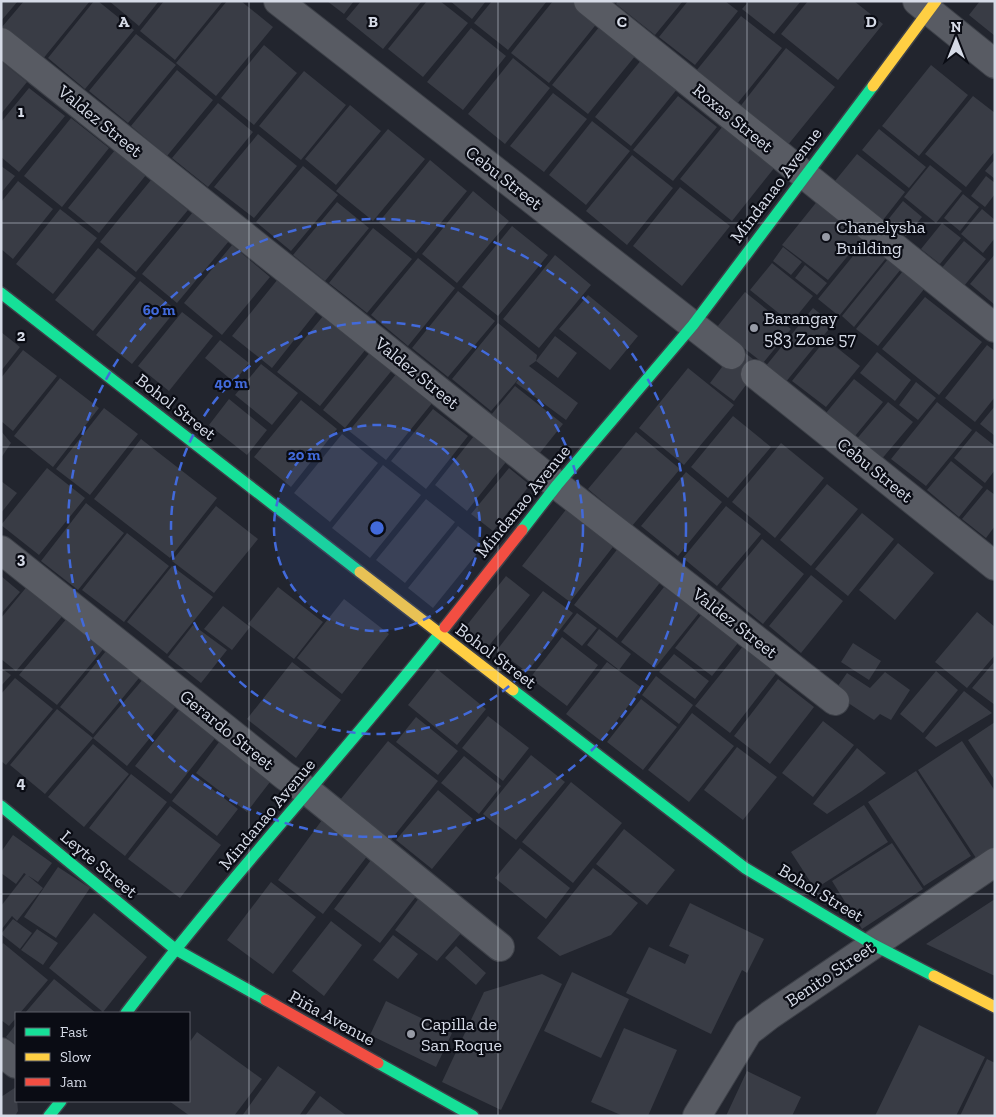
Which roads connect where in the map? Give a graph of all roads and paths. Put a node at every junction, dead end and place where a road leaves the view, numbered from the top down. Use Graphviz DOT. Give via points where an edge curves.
graph roads {
  1 [pos="278,1"];
  2 [pos="588,1"];
  3 [pos="927,4"];
  4 [pos="1,42"];
  5 [pos="995,64"];
  6 [pos="804,176"];
  7 [pos="1,293"];
  8 [pos="693,325"];
  9 [pos="995,328"];
  10 [pos="731,355"];
  11 [pos="755,374"];
  12 [pos="557,485"];
  13 [pos="1,550"];
  14 [pos="995,566"];
  15 [pos="439,634"];
  16 [pos="835,702"];
  17 [pos="309,792"];
  18 [pos="1,806"];
  19 [pos="995,862"];
  20 [pos="874,945"];
  21 [pos="500,947"];
  22 [pos="174,949"];
  23 [pos="995,1007"];
  24 [pos="127,1012"];
  25 [pos="1,1052"];
  26 [pos="15,1063"];
  27 [pos="60,1102"];
  28 [pos="438,1108"];
  29 [pos="49,1116"];
  30 [pos="473,1116"];
  31 [pos="697,1116"];
  1 -- 8 [label="street, Cebu Street"];
  2 -- 6 [label="street, Roxas Street"];
  3 -- 5 [label="street"];
  3 -- 6 [label="street, Mindanao Avenue"];
  4 -- 12 [label="street, Valdez Street"];
  6 -- 8 [label="street, Mindanao Avenue"];
  6 -- 9 [label="street, Roxas Street"];
  7 -- 15 [label="street, Bohol Street"];
  8 -- 10 [label="street, Cebu Street"];
  8 -- 12 [label="street, Mindanao Avenue"];
  11 -- 14 [label="street, Cebu Street"];
  12 -- 15 [label="street, Mindanao Avenue"];
  12 -- 16 [label="street, Valdez Street"];
  13 -- 17 [label="street, Gerardo Street"];
  15 -- 17 [label="street, Mindanao Avenue"];
  15 -- 20 [label="street, Bohol Street" via="745,868"];
  17 -- 21 [label="street, Gerardo Street"];
  17 -- 22 [label="street, Mindanao Avenue"];
  18 -- 22 [label="street, Leyte Street"];
  19 -- 20 [label="street, Benito Street"];
  20 -- 23 [label="street, Bohol Street"];
  20 -- 31 [label="street, Benito Street" via="748,1032"];
  22 -- 24 [label="street, Mindanao Avenue"];
  22 -- 28 [label="street, Piña Avenue"];
  25 -- 26 [label="street"];
  27 -- 29 [label="street"];
  28 -- 30 [label="street, Piña Avenue"];
}
